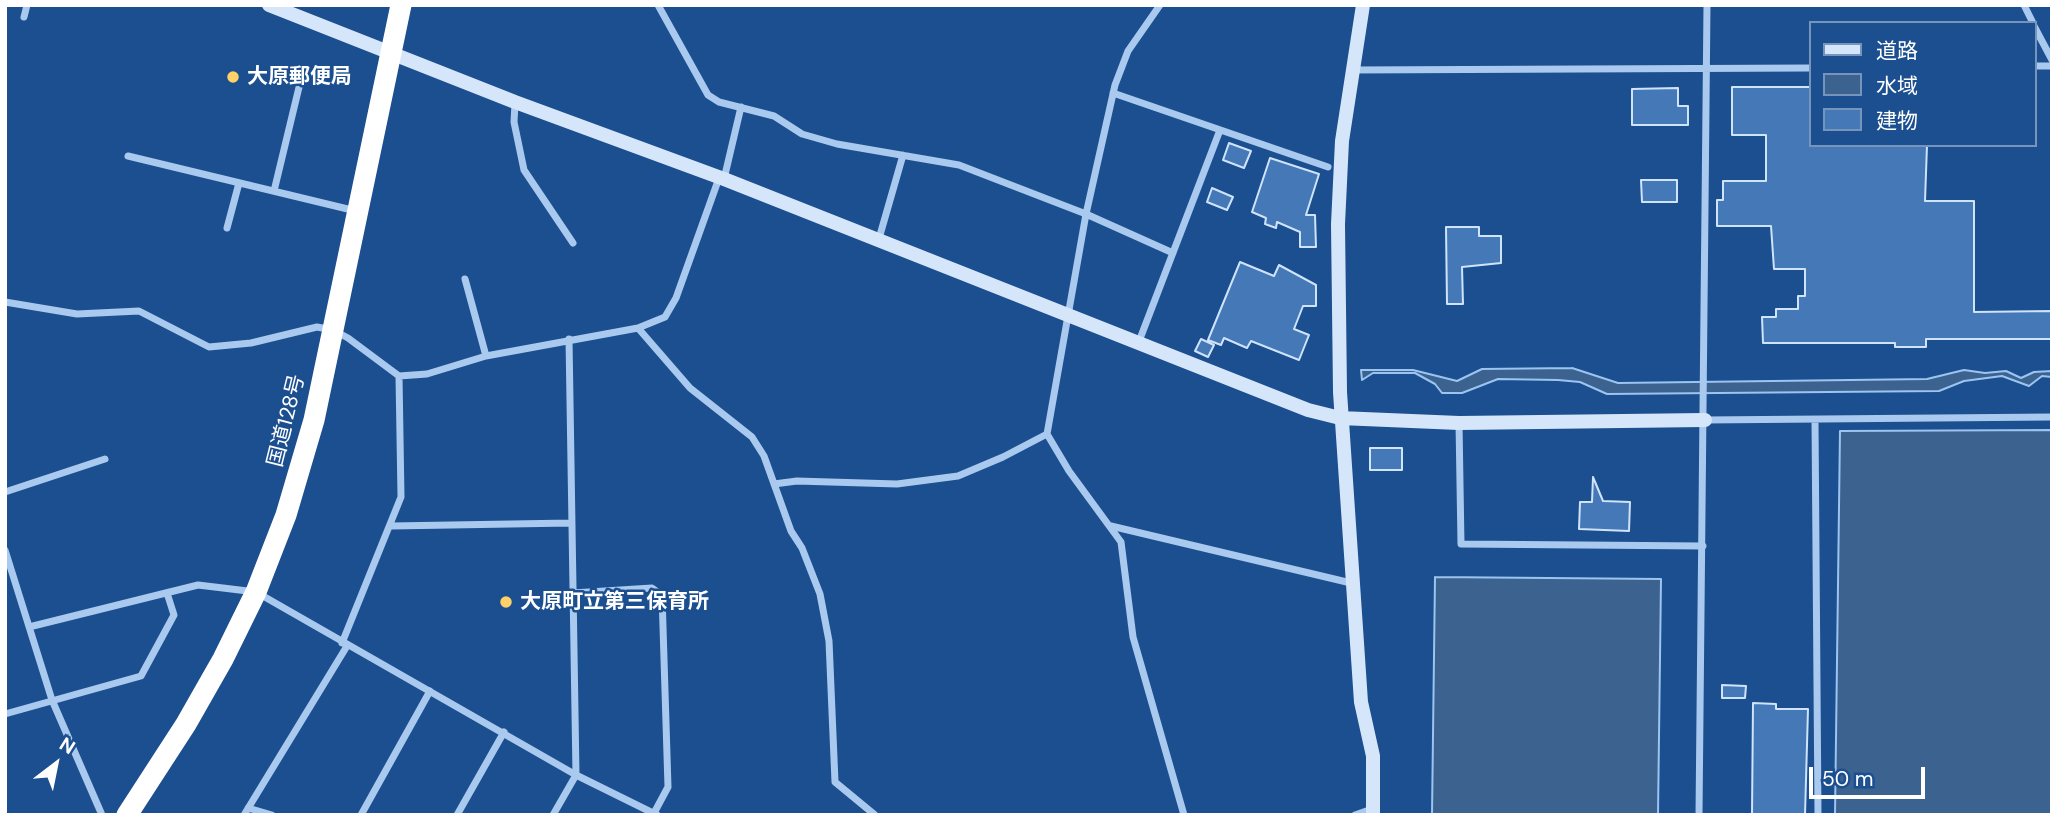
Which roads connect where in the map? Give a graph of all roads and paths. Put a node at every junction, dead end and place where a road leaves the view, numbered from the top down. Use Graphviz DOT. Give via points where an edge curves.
graph roads {
  1 [pos="27,5"];
  2 [pos="269,5"];
  3 [pos="401,5"];
  4 [pos="658,5"];
  5 [pos="1160,5"];
  6 [pos="1363,5"];
  7 [pos="1707,5"];
  8 [pos="2024,5"];
  9 [pos="24,17"];
  10 [pos="2032,21"];
  11 [pos="2036,30"];
  12 [pos="392,51"];
  13 [pos="2052,60"];
  14 [pos="1708,68"];
  15 [pos="1808,68"];
  16 [pos="1351,71"];
  17 [pos="301,79"];
  18 [pos="1113,93"];
  19 [pos="515,102"];
  20 [pos="741,107"];
  21 [pos="1220,130"];
  22 [pos="902,155"];
  23 [pos="128,156"];
  24 [pos="1328,167"];
  25 [pos="721,178"];
  26 [pos="239,183"];
  27 [pos="274,191"];
  28 [pos="360,212"];
  29 [pos="1086,214"];
  30 [pos="227,228"];
  31 [pos="878,242"];
  32 [pos="573,243"];
  33 [pos="1173,253"];
  34 [pos="465,279"];
  35 [pos="5,302"];
  36 [pos="1068,318"];
  37 [pos="638,328"];
  38 [pos="334,330"];
  39 [pos="569,339"];
  40 [pos="1138,345"];
  41 [pos="486,356"];
  42 [pos="399,376"];
  43 [pos="2052,417"];
  44 [pos="1340,418"];
  45 [pos="1705,420"];
  46 [pos="1815,420"];
  47 [pos="1459,423"];
  48 [pos="1047,433"];
  49 [pos="105,460"];
  50 [pos="774,484"];
  51 [pos="5,492"];
  52 [pos="571,523"];
  53 [pos="1111,525"];
  54 [pos="391,526"];
  55 [pos="1703,546"];
  56 [pos="5,550"];
  57 [pos="1351,583"];
  58 [pos="256,592"];
  59 [pos="167,593"];
  60 [pos="573,593"];
  61 [pos="29,627"];
  62 [pos="345,645"];
  63 [pos="430,691"];
  64 [pos="52,700"];
  65 [pos="5,714"];
  66 [pos="504,732"];
  67 [pos="576,775"];
  68 [pos="246,811"];
  69 [pos="1373,812"];
  70 [pos="655,814"];
  71 [pos="102,815"];
  72 [pos="127,815"];
  73 [pos="272,815"];
  74 [pos="361,815"];
  75 [pos="457,815"];
  76 [pos="553,815"];
  77 [pos="876,815"];
  78 [pos="1184,815"];
  79 [pos="1355,815"];
  80 [pos="1699,815"];
  81 [pos="1818,815"];
  1 -- 9 [label="street"];
  2 -- 12 [label="street"];
  3 -- 12 [label="highway, 国道128号"];
  4 -- 20 [label="street" via="708,96"];
  5 -- 18 [label="street" via="1128,51"];
  6 -- 16 [label="street"];
  7 -- 14 [label="street"];
  8 -- 10 [label="street"];
  11 -- 13 [label="street"];
  12 -- 19 [label="street"];
  12 -- 28 [label="highway, 国道128号"];
  14 -- 15 [label="street"];
  14 -- 16 [label="street"];
  14 -- 45 [label="street"];
  16 -- 44 [label="street" via="1338,224"];
  17 -- 27 [label="street"];
  18 -- 21 [label="street"];
  18 -- 29 [label="street"];
  19 -- 25 [label="street"];
  19 -- 32 [label="street" via="514,122 524,170"];
  20 -- 22 [label="street" via="774,116 802,134 825,141"];
  20 -- 25 [label="street"];
  21 -- 24 [label="street"];
  21 -- 33 [label="street"];
  22 -- 29 [label="street" via="959,165"];
  22 -- 31 [label="street"];
  23 -- 26 [label="street"];
  25 -- 31 [label="street"];
  25 -- 37 [label="street" via="676,298 665,317"];
  26 -- 27 [label="street"];
  26 -- 30 [label="street"];
  27 -- 28 [label="street"];
  28 -- 38 [label="highway, 国道128号"];
  29 -- 33 [label="street"];
  29 -- 36 [label="street"];
  31 -- 36 [label="street"];
  33 -- 40 [label="street"];
  34 -- 41 [label="street"];
  35 -- 38 [label="street" via="77,314 139,311 209,348 317,327"];
  36 -- 40 [label="street"];
  36 -- 48 [label="street"];
  37 -- 39 [label="street"];
  37 -- 50 [label="street" via="691,388 752,437"];
  38 -- 42 [label="street"];
  38 -- 58 [label="highway, 国道128号" via="301,468"];
  39 -- 41 [label="street"];
  39 -- 52 [label="street"];
  40 -- 44 [label="street"];
  41 -- 42 [label="street" via="427,374"];
  42 -- 54 [label="street" via="401,497"];
  43 -- 46 [label="street"];
  44 -- 47 [label="street"];
  44 -- 57 [label="street"];
  45 -- 46 [label="street"];
  45 -- 47 [label="street"];
  45 -- 55 [label="street"];
  46 -- 81 [label="street"];
  47 -- 55 [label="street" via="1461,544"];
  48 -- 50 [label="street" via="958,476 897,484"];
  48 -- 53 [label="street" via="1069,471"];
  49 -- 51 [label="street"];
  50 -- 77 [label="street" via="820,594 829,641 835,782"];
  52 -- 54 [label="street"];
  52 -- 60 [label="street"];
  53 -- 57 [label="street"];
  53 -- 78 [label="street" via="1122,542 1133,637"];
  54 -- 62 [label="street"];
  55 -- 80 [label="street"];
  56 -- 61 [label="street"];
  57 -- 69 [label="street" via="1361,702 1373,756"];
  58 -- 59 [label="street" via="198,585"];
  58 -- 62 [label="street"];
  58 -- 72 [label="highway, 国道128号" via="186,724"];
  59 -- 61 [label="street"];
  59 -- 64 [label="street" via="174,615 141,676"];
  60 -- 67 [label="street"];
  60 -- 70 [label="street" via="652,588 662,594 668,787"];
  61 -- 64 [label="street"];
  62 -- 63 [label="street"];
  62 -- 68 [label="street"];
  63 -- 66 [label="street"];
  63 -- 74 [label="street"];
  64 -- 65 [label="street"];
  64 -- 71 [label="street"];
  66 -- 67 [label="street"];
  66 -- 75 [label="street"];
  67 -- 70 [label="street"];
  67 -- 76 [label="street"];
  68 -- 73 [label="street"];
  69 -- 79 [label="street"];
}
